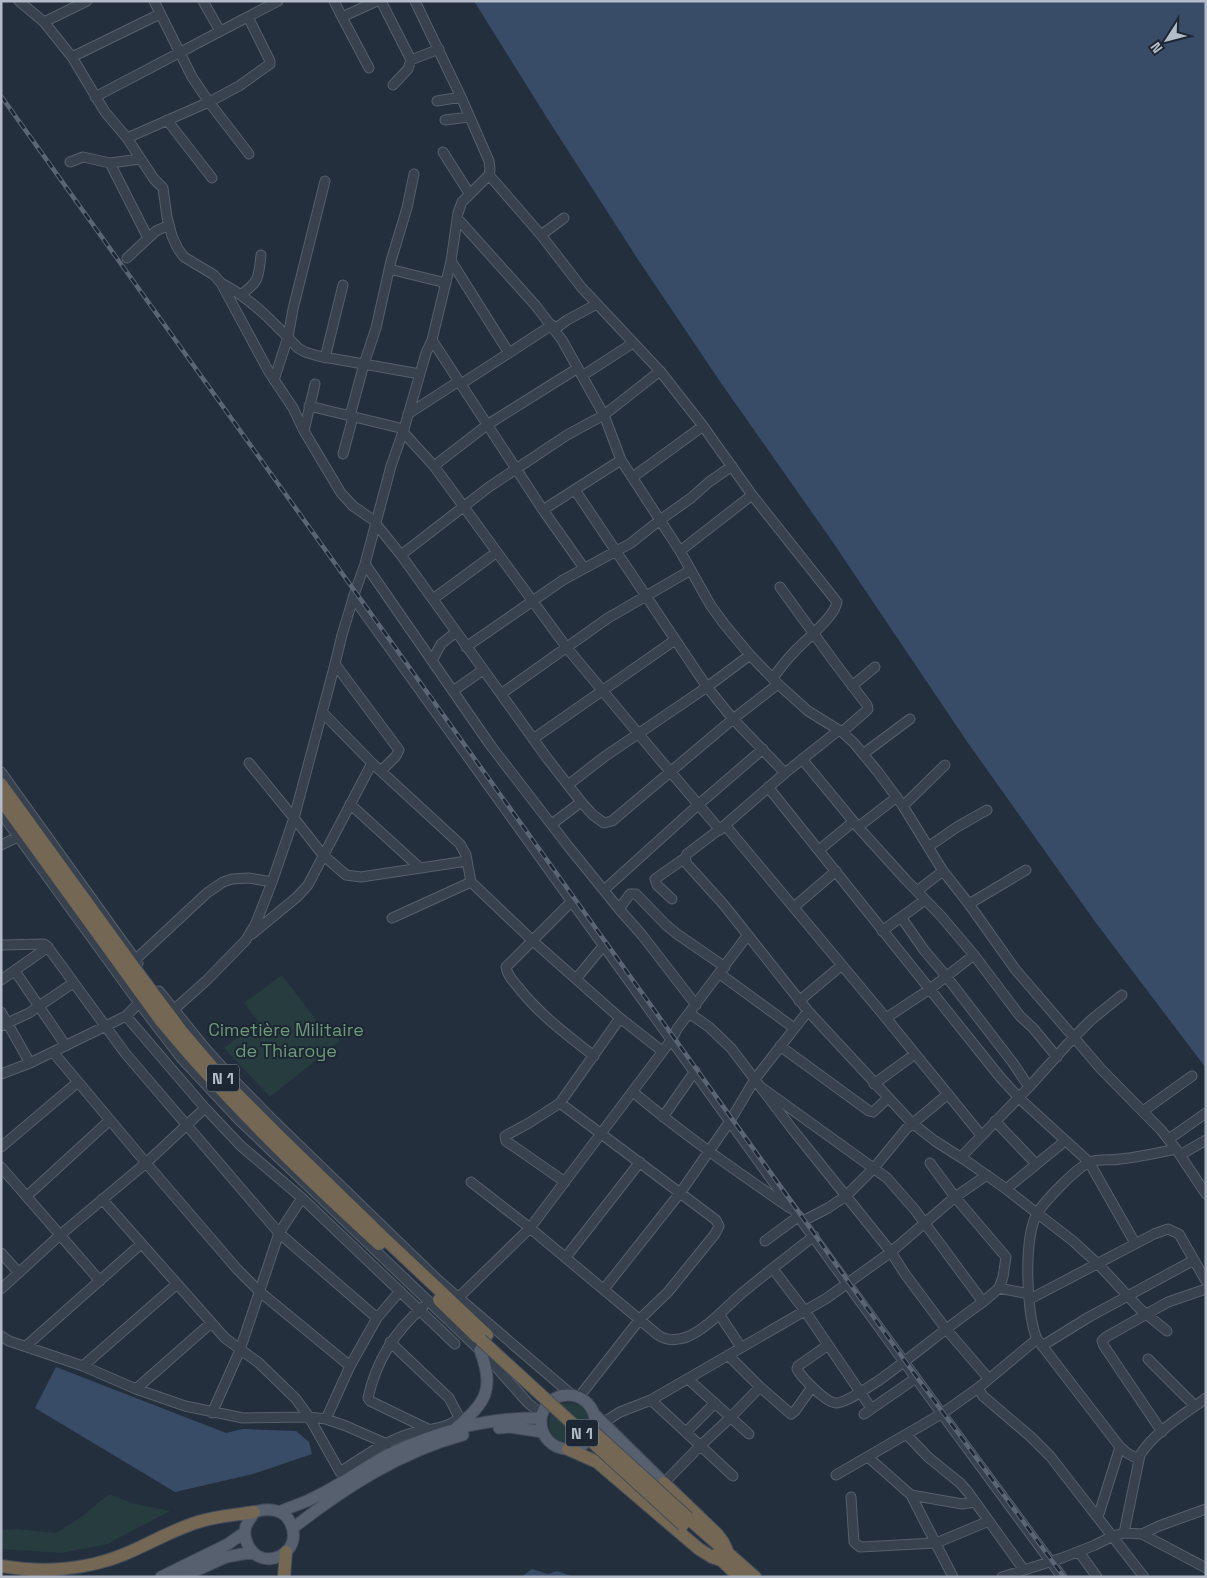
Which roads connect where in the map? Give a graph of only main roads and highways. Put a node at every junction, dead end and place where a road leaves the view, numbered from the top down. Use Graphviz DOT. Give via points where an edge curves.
graph roads {
  1 [pos="1,784"];
  2 [pos="1,800"];
  3 [pos="451,1306"];
  4 [pos="483,1342"];
  5 [pos="541,1416"];
  6 [pos="597,1419"];
  7 [pos="454,1429"];
  8 [pos="543,1432"];
  9 [pos="568,1449"];
  10 [pos="664,1483"];
  11 [pos="254,1512"];
  12 [pos="279,1512"];
  13 [pos="293,1528"];
  14 [pos="245,1532"];
  15 [pos="253,1552"];
  16 [pos="286,1552"];
  17 [pos="724,1557"];
  18 [pos="1,1566"];
  19 [pos="737,1576"];
  20 [pos="161,1577"];
  21 [pos="182,1577"];
  22 [pos="284,1577"];
  23 [pos="756,1577"];
  1 -- 3 [label="highway, N 1" via="206,1060"];
  2 -- 3 [label="highway, N 1" via="118,968 203,1070 353,1220"];
  3 -- 4 [label="highway, N 1"];
  4 -- 7 [label="main road" via="488,1376 483,1398 471,1415"];
  4 -- 17 [label="highway, N 1, bridge"];
  5 -- 6 [label="main road" via="545,1407 556,1397 564,1395 586,1401"];
  5 -- 7 [label="main road"];
  5 -- 8 [label="main road"];
  6 -- 9 [label="main road" via="589,1439"];
  6 -- 10 [label="main road"];
  7 -- 12 [label="main road" via="416,1442 343,1476 311,1499"];
  8 -- 9 [label="main road" via="550,1443"];
  8 -- 13 [label="main road" via="499,1428 452,1438 422,1449 363,1479"];
  9 -- 17 [label="highway" via="597,1462 699,1549 712,1557"];
  10 -- 17 [label="highway" via="717,1534 723,1542"];
  11 -- 12 [label="main road"];
  11 -- 14 [label="main road"];
  11 -- 18 [label="highway" via="199,1521 109,1560 40,1570"];
  12 -- 13 [label="main road" via="288,1518"];
  13 -- 16 [label="main road" via="294,1537"];
  14 -- 15 [label="main road" via="245,1539"];
  14 -- 20 [label="main road" via="228,1544"];
  15 -- 16 [label="main road" via="266,1558"];
  15 -- 21 [label="main road" via="226,1557"];
  16 -- 22 [label="highway"];
  17 -- 19 [label="highway, N 1"];
  17 -- 23 [label="highway, N 1"];
}
